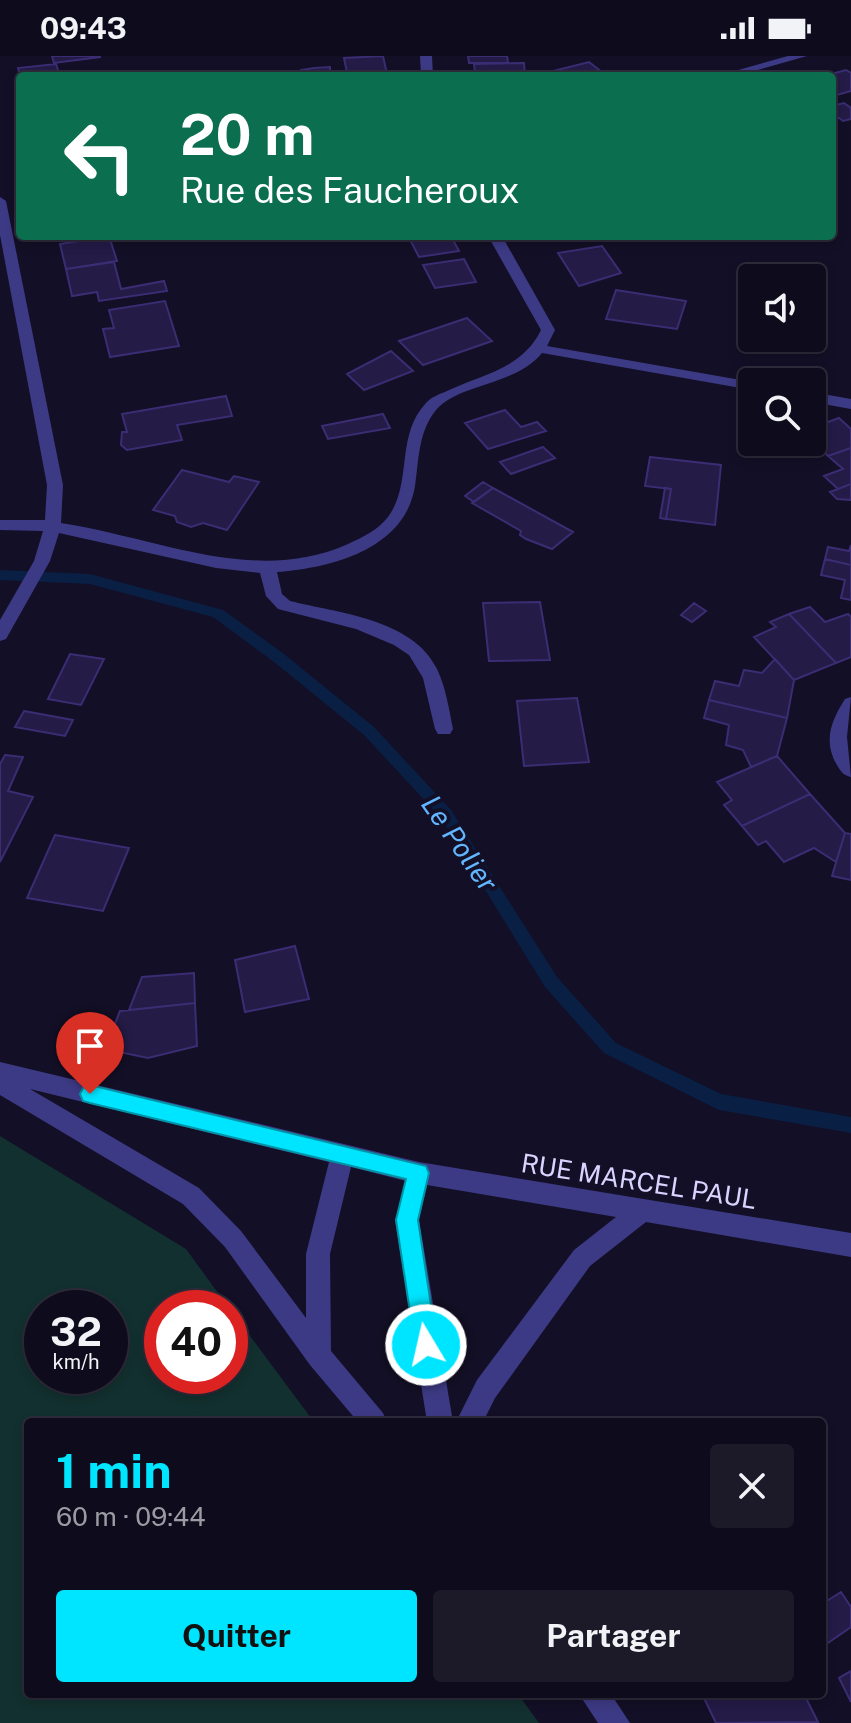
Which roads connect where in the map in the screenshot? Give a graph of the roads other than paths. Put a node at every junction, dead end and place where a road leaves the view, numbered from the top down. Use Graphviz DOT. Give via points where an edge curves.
graph roads {
  1 [pos="801,56"];
  2 [pos="739,72"];
  3 [pos="0,201"];
  4 [pos="497,240"];
  5 [pos="541,349"];
  6 [pos="738,384"];
  7 [pos="826,400"];
  8 [pos="851,404"];
  9 [pos="0,525"];
  10 [pos="53,525"];
  11 [pos="268,569"];
  12 [pos="0,635"];
  13 [pos="851,704"];
  14 [pos="444,729"];
  15 [pos="851,770"];
  16 [pos="0,1072"];
  17 [pos="0,1083"];
  18 [pos="342,1156"];
  19 [pos="419,1173"];
  20 [pos="643,1210"];
  21 [pos="851,1245"];
  22 [pos="319,1356"];
  23 [pos="371,1418"];
  24 [pos="439,1418"];
  25 [pos="471,1418"];
  26 [pos="596,1698"];
  27 [pos="616,1723"];
  1 -- 2 [label="street"];
  3 -- 10 [label="street" via="55,485"];
  4 -- 5 [label="street" via="548,330"];
  5 -- 6 [label="street"];
  5 -- 11 [label="street" via="522,367 433,404 415,430 407,501 375,539 329,559"];
  7 -- 8 [label="street"];
  9 -- 10 [label="street"];
  10 -- 11 [label="street" via="222,565"];
  10 -- 12 [label="street" via="42,561"];
  11 -- 14 [label="street" via="274,596 284,605 392,636 412,648 426,664"];
  13 -- 15 [label="street" via="839,721 837,740"];
  16 -- 18 [label="street, RUE MARCEL PAUL"];
  17 -- 22 [label="street" via="191,1196 233,1239"];
  18 -- 19 [label="street, RUE MARCEL PAUL"];
  18 -- 22 [label="street" via="318,1254"];
  19 -- 20 [label="street, RUE MARCEL PAUL"];
  19 -- 24 [label="street" via="407,1220"];
  20 -- 21 [label="street, RUE MARCEL PAUL"];
  20 -- 25 [label="street" via="582,1258 486,1389"];
  22 -- 23 [label="street"];
  26 -- 27 [label="street"];
}
